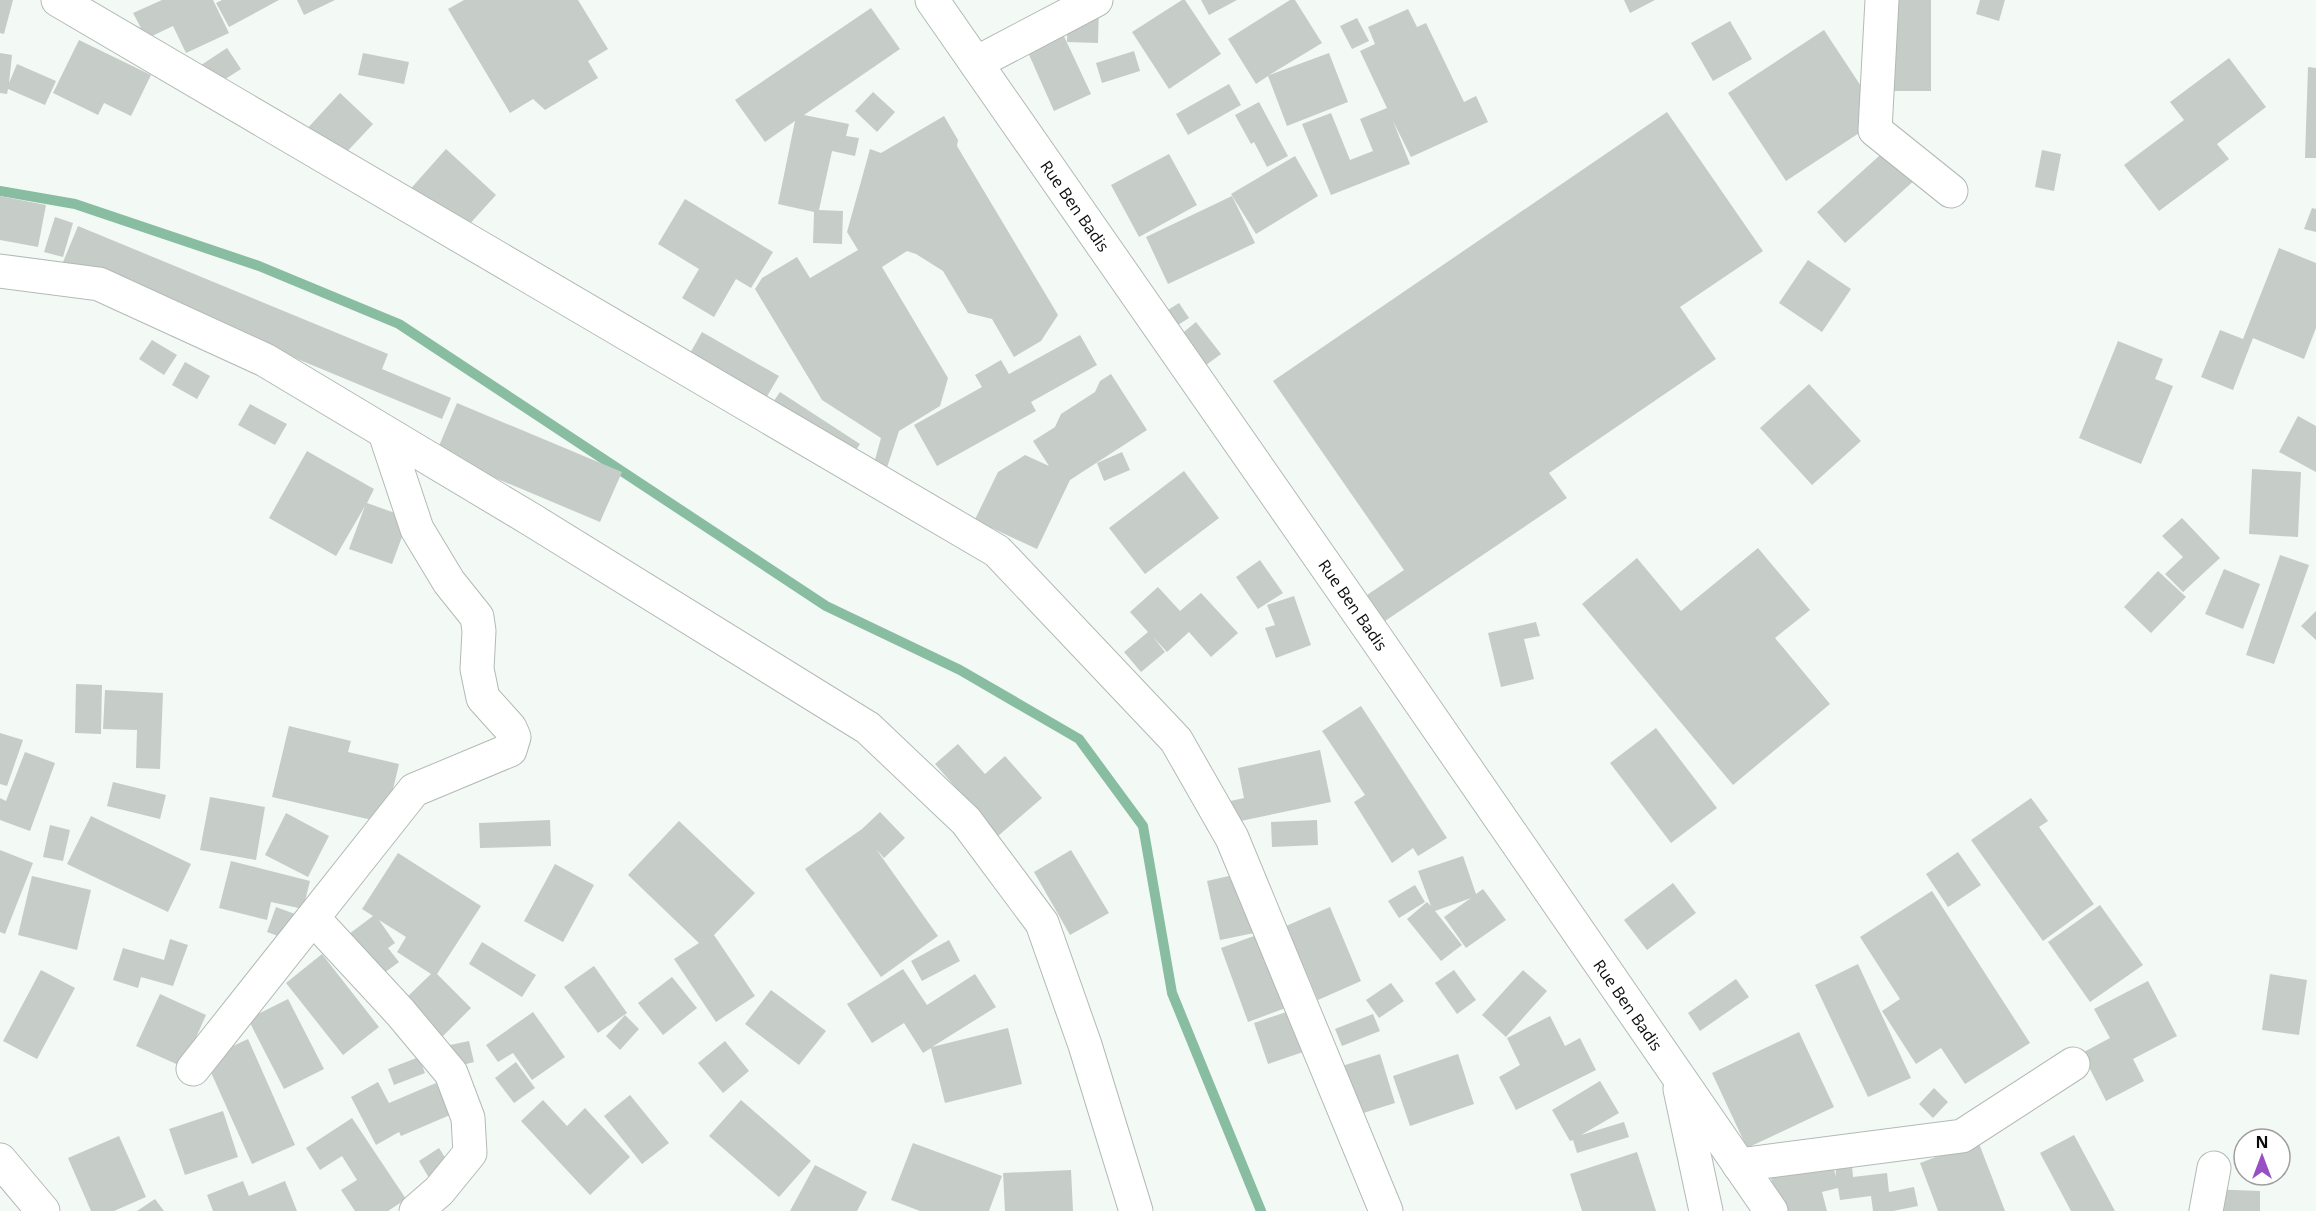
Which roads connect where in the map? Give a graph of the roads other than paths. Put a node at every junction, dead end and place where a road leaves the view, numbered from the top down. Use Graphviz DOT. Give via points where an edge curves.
graph roads {
  1 [pos="58,0"];
  2 [pos="932,0"];
  3 [pos="1096,0"];
  4 [pos="1882,0"];
  5 [pos="976,63"];
  6 [pos="1951,191"];
  7 [pos="0,271"];
  8 [pos="385,433"];
  9 [pos="313,918"];
  10 [pos="2073,1064"];
  11 [pos="193,1069"];
  12 [pos="1677,1076"];
  13 [pos="0,1160"];
  14 [pos="1739,1165"];
  15 [pos="2214,1168"];
  16 [pos="43,1211"];
  17 [pos="416,1211"];
  18 [pos="1136,1211"];
  19 [pos="1386,1211"];
  20 [pos="1706,1211"];
  21 [pos="1771,1211"];
  22 [pos="2206,1211"];
  1 -- 19 [label="street" via="997,551 1176,740 1232,838"];
  2 -- 5 [label="street, Rue Ben Badis"];
  3 -- 5 [label="street"];
  4 -- 6 [label="street" via="1875,130"];
  5 -- 12 [label="street, Rue Ben Badis"];
  7 -- 8 [label="street" via="99,284 264,360"];
  8 -- 9 [label="street" via="417,529 449,582 477,617 477,669 483,698 514,737 510,750 414,790"];
  8 -- 18 [label="street" via="868,728 966,821 1042,923 1085,1045"];
  9 -- 11 [label="street"];
  9 -- 17 [label="street" via="451,1073 468,1118 470,1153 439,1191"];
  10 -- 14 [label="street" via="1962,1136"];
  12 -- 14 [label="street, Rue Ben Badis"];
  12 -- 20 [label="street"];
  13 -- 16 [label="street"];
  14 -- 21 [label="street, Rue Ben Badis"];
  15 -- 22 [label="street"];
}
